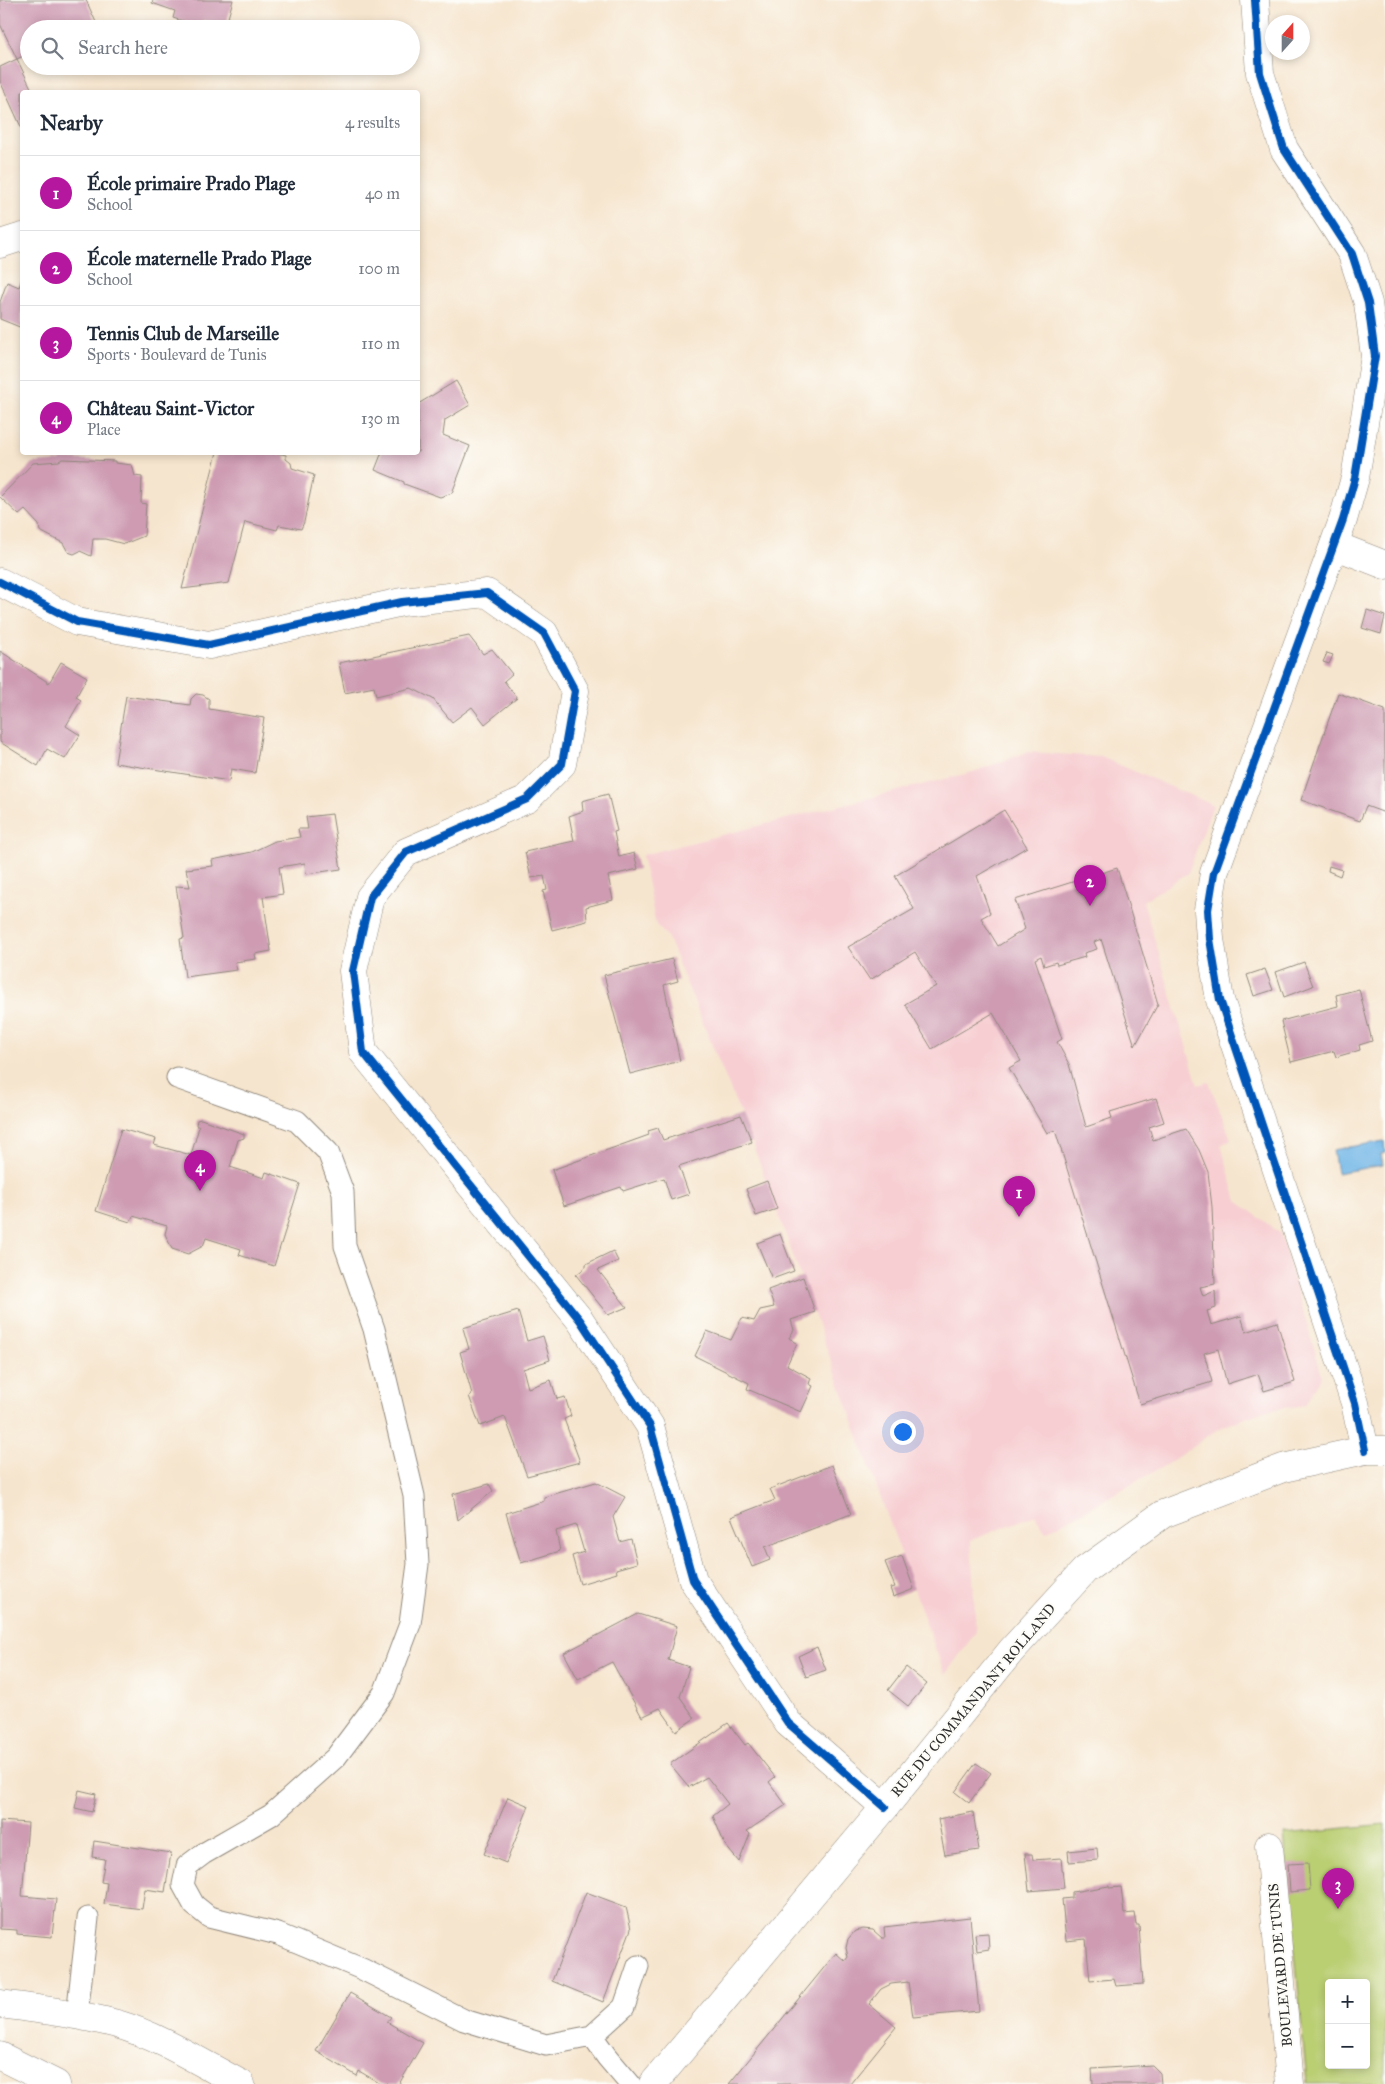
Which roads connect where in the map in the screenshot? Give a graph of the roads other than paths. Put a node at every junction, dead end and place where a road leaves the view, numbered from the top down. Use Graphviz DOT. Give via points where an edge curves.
graph roads {
  1 [pos="1255,0"];
  2 [pos="20,237"];
  3 [pos="0,244"];
  4 [pos="1334,544"];
  5 [pos="1385,565"];
  6 [pos="0,582"];
  7 [pos="177,1078"];
  8 [pos="1375,1450"];
  9 [pos="885,1807"];
  10 [pos="1270,1846"];
  11 [pos="88,1918"];
  12 [pos="638,1966"];
  13 [pos="0,2004"];
  14 [pos="77,2015"];
  15 [pos="592,2036"];
  16 [pos="0,2056"];
  17 [pos="56,2084"];
  18 [pos="240,2084"];
  19 [pos="630,2084"];
  20 [pos="653,2084"];
  21 [pos="1290,2084"];
  1 -- 4 [label="street" via="1260,73 1284,149 1352,254 1368,304 1375,356 1355,478"];
  2 -- 3 [label="street"];
  4 -- 5 [label="street"];
  4 -- 8 [label="street" via="1214,874 1208,910 1220,1000 1355,1403"];
  6 -- 9 [label="street" via="77,622 209,645 402,602 487,593 544,633 575,691 562,764 527,798 406,852 370,897 353,970 364,1052 580,1320 650,1426 693,1580 788,1723"];
  7 -- 15 [label="lane" via="297,1121 328,1152 343,1192 345,1246 374,1329 414,1496 418,1564 410,1624 384,1693 336,1757 271,1815 187,1866 183,1885 194,1905 209,1917 278,1934 362,1970 464,2020 546,2045"];
  8 -- 9 [label="street, RUE DU COMMANDANT ROLLAND" via="1283,1468 1163,1514 1085,1570 1011,1651"];
  9 -- 20 [label="street, RUE DU COMMANDANT ROLLAND"];
  10 -- 21 [label="street, BOULEVARD DE TUNIS"];
  11 -- 14 [label="lane"];
  12 -- 15 [label="lane" via="624,2007"];
  13 -- 14 [label="street"];
  14 -- 18 [label="street" via="160,2040"];
  15 -- 19 [label="lane"];
  16 -- 17 [label="street"];
}
